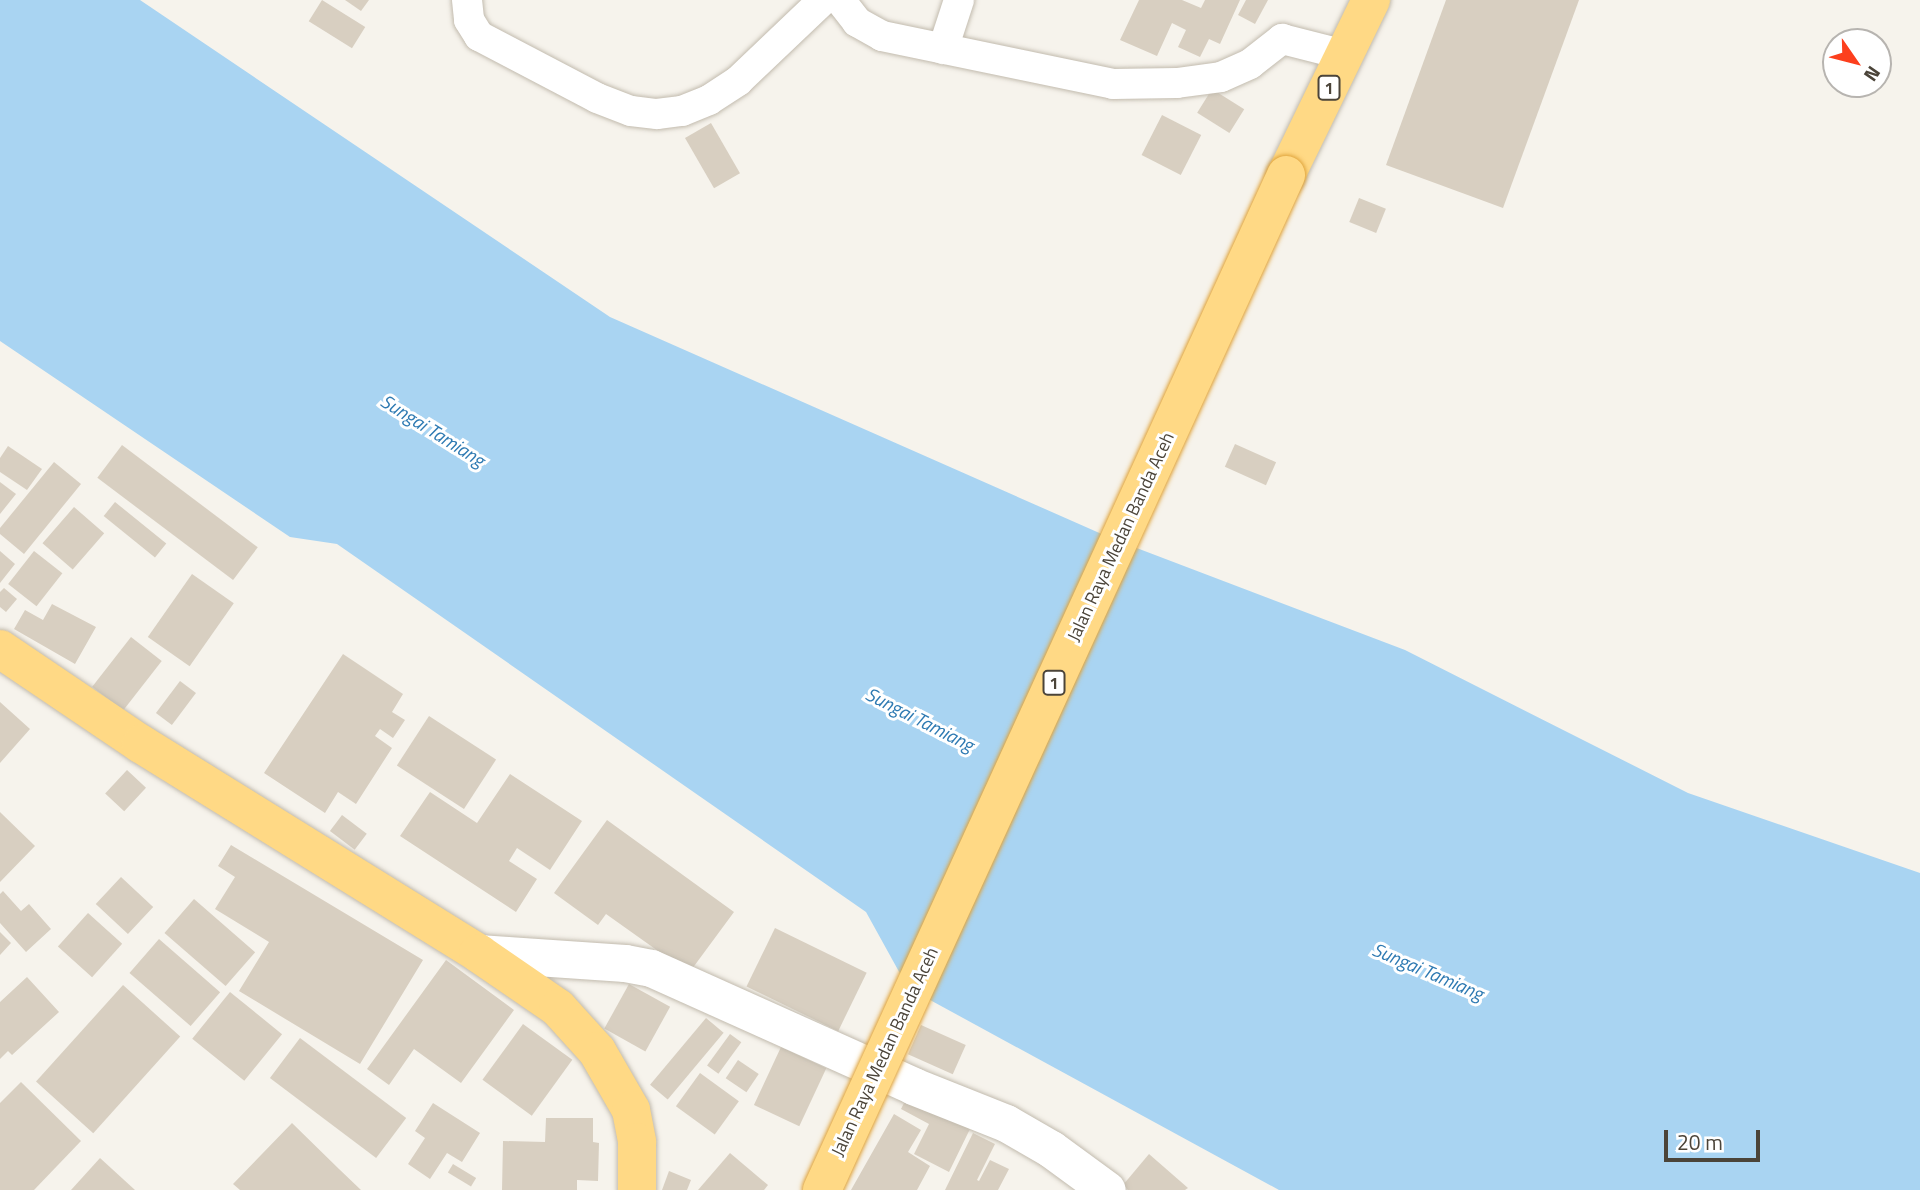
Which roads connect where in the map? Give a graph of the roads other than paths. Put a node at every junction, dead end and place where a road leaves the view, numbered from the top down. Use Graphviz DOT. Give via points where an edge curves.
graph roads {
  1 [pos="467,0"];
  2 [pos="823,0"];
  3 [pos="840,0"];
  4 [pos="959,0"];
  5 [pos="1371,0"];
  6 [pos="943,49"];
  7 [pos="1345,55"];
  8 [pos="0,649"];
  9 [pos="478,953"];
  10 [pos="637,1190"];
  11 [pos="822,1190"];
  12 [pos="1107,1190"];
  1 -- 2 [label="street" via="469,20 480,36 597,98 631,111 657,114 682,111 709,100 738,81"];
  3 -- 6 [label="street" via="857,22 882,36"];
  4 -- 6 [label="street"];
  5 -- 7 [label="highway, Jalan Raya Medan Banda Aceh / 1"];
  6 -- 7 [label="street" via="1113,84 1221,77 1250,64 1282,39"];
  7 -- 11 [label="highway, Jalan Raya Medan Banda Aceh / 1, bridge"];
  8 -- 9 [label="highway" via="141,744"];
  9 -- 10 [label="highway" via="558,1008 597,1051 631,1110 637,1142"];
  9 -- 12 [label="street" via="651,968 1006,1123"];
}
